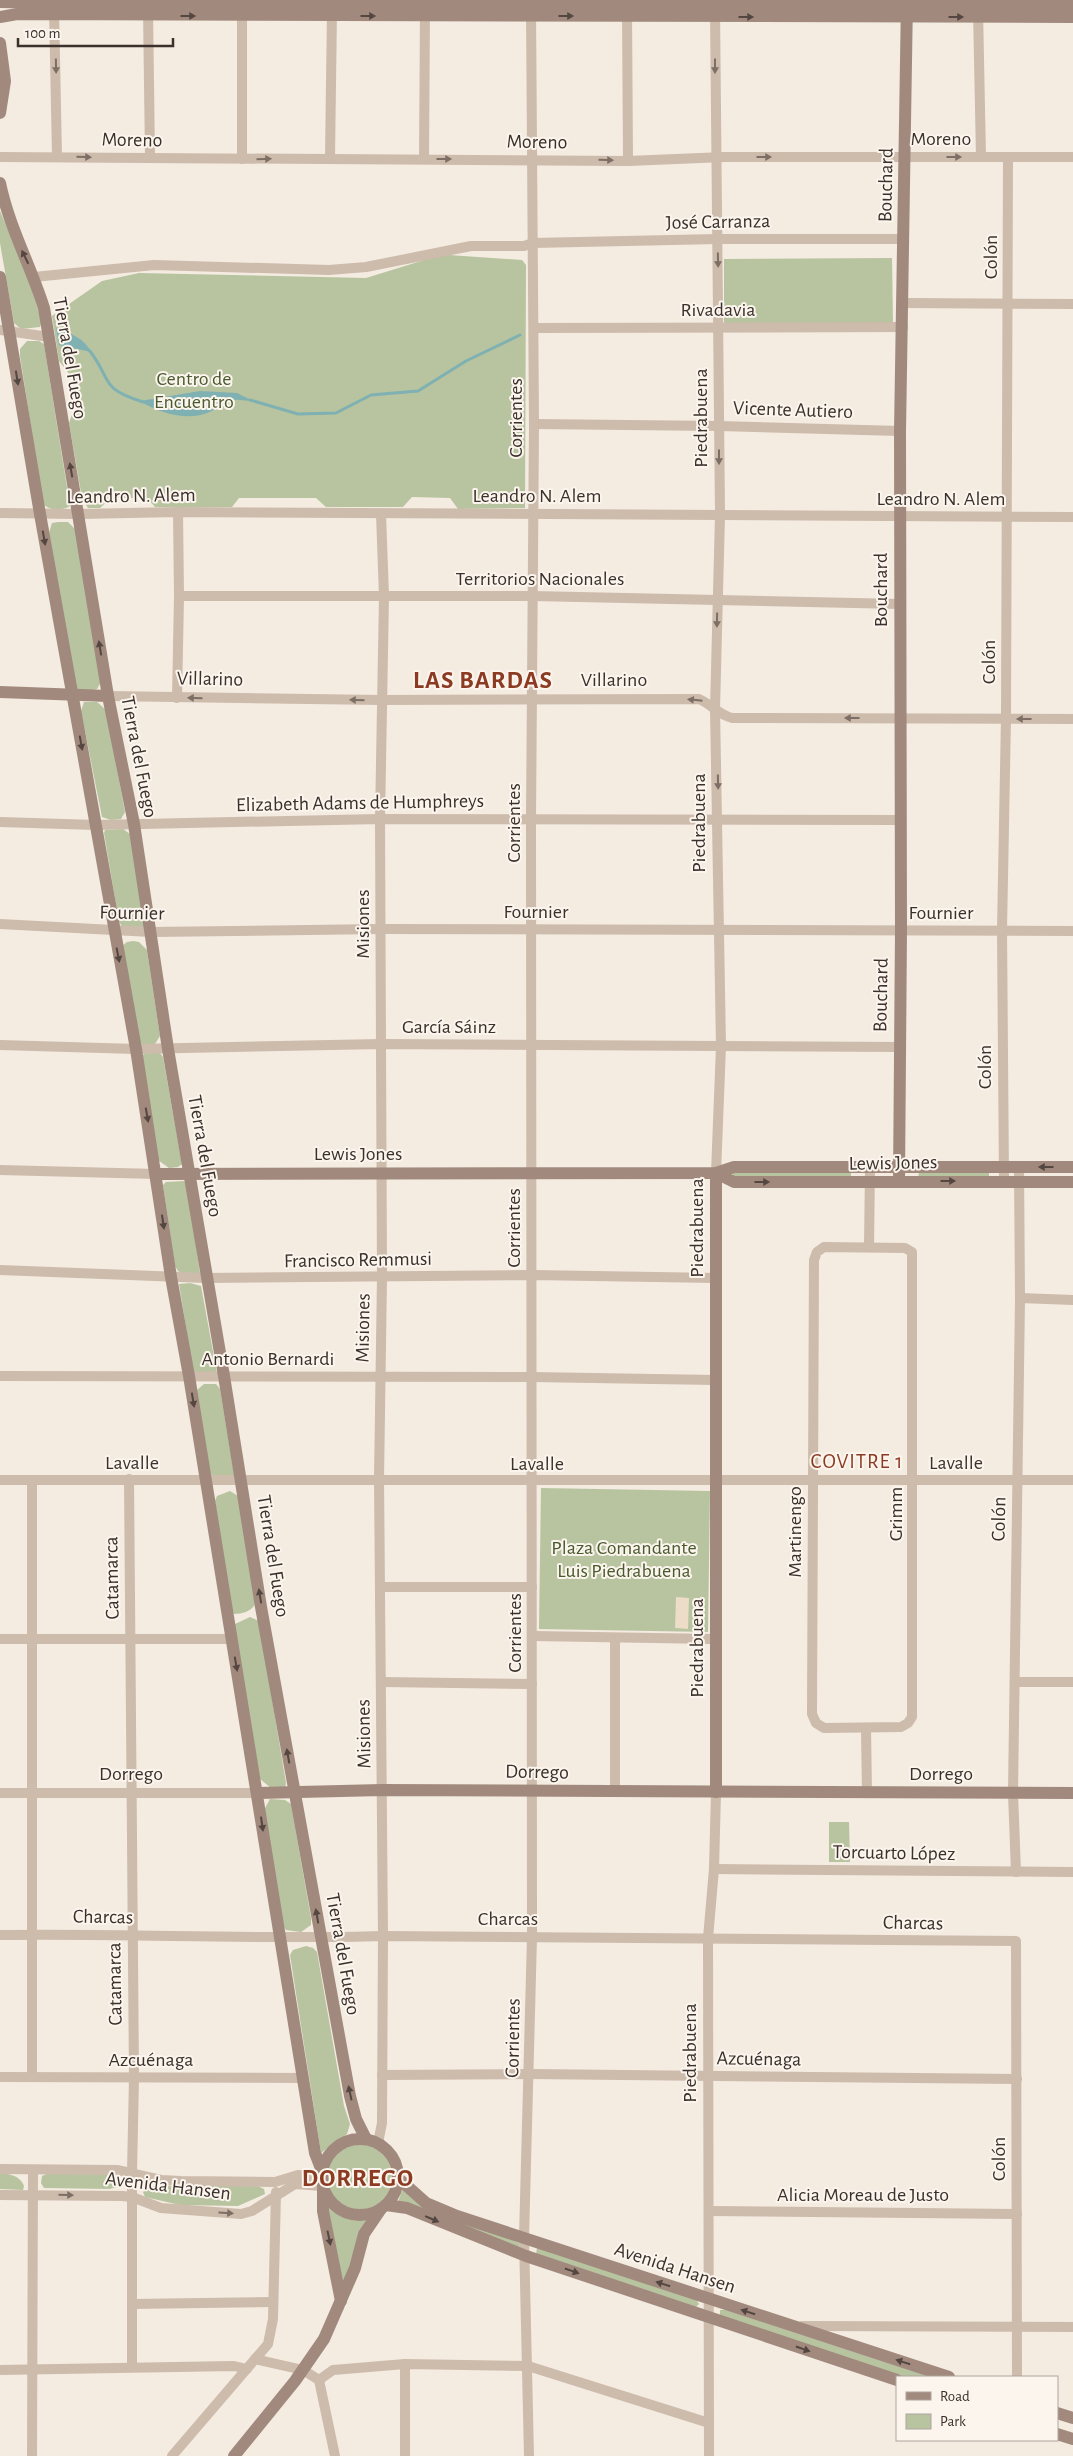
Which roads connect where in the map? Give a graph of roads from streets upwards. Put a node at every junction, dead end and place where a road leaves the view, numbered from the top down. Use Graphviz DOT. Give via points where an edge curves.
graph roads {
  1 [pos="0,2"];
  2 [pos="54,6"];
  3 [pos="1073,6"];
  4 [pos="148,7"];
  5 [pos="242,7"];
  6 [pos="332,7"];
  7 [pos="425,7"];
  8 [pos="531,7"];
  9 [pos="627,7"];
  10 [pos="715,7"];
  11 [pos="907,8"];
  12 [pos="978,8"];
  13 [pos="0,17"];
  14 [pos="1073,17"];
  15 [pos="0,43"];
  16 [pos="0,113"];
  17 [pos="905,156"];
  18 [pos="0,157"];
  19 [pos="58,157"];
  20 [pos="982,157"];
  21 [pos="1008,157"];
  22 [pos="150,158"];
  23 [pos="330,158"];
  24 [pos="716,158"];
  25 [pos="1073,158"];
  26 [pos="424,159"];
  27 [pos="532,159"];
  28 [pos="242,160"];
  29 [pos="628,161"];
  30 [pos="0,183"];
  31 [pos="718,239"];
  32 [pos="903,239"];
  33 [pos="533,243"];
  34 [pos="34,276"];
  35 [pos="0,277"];
  36 [pos="904,303"];
  37 [pos="1009,304"];
  38 [pos="1073,304"];
  39 [pos="903,327"];
  40 [pos="534,328"];
  41 [pos="719,328"];
  42 [pos="5,330"];
  43 [pos="49,337"];
  44 [pos="534,424"];
  45 [pos="719,426"];
  46 [pos="900,431"];
  47 [pos="178,512"];
  48 [pos="0,513"];
  49 [pos="532,513"];
  50 [pos="40,514"];
  51 [pos="79,514"];
  52 [pos="381,514"];
  53 [pos="720,515"];
  54 [pos="900,516"];
  55 [pos="1006,516"];
  56 [pos="1073,517"];
  57 [pos="180,596"];
  58 [pos="384,596"];
  59 [pos="532,596"];
  60 [pos="717,599"];
  61 [pos="900,604"];
  62 [pos="0,692"];
  63 [pos="72,695"];
  64 [pos="108,696"];
  65 [pos="177,698"];
  66 [pos="532,699"];
  67 [pos="382,700"];
  68 [pos="715,710"];
  69 [pos="1006,718"];
  70 [pos="900,719"];
  71 [pos="1073,719"];
  72 [pos="380,819"];
  73 [pos="531,819"];
  74 [pos="719,819"];
  75 [pos="901,820"];
  76 [pos="0,822"];
  77 [pos="134,824"];
  78 [pos="96,825"];
  79 [pos="0,924"];
  80 [pos="380,929"];
  81 [pos="532,929"];
  82 [pos="719,929"];
  83 [pos="901,930"];
  84 [pos="1002,930"];
  85 [pos="114,931"];
  86 [pos="1073,931"];
  87 [pos="151,932"];
  88 [pos="381,1044"];
  89 [pos="532,1044"];
  90 [pos="0,1045"];
  91 [pos="721,1046"];
  92 [pos="899,1047"];
  93 [pos="136,1049"];
  94 [pos="168,1049"];
  95 [pos="898,1166"];
  96 [pos="1073,1166"];
  97 [pos="870,1167"];
  98 [pos="1003,1167"];
  99 [pos="1019,1167"];
  100 [pos="0,1170"];
  101 [pos="382,1172"];
  102 [pos="531,1172"];
  103 [pos="190,1173"];
  104 [pos="716,1173"];
  105 [pos="157,1174"];
  106 [pos="899,1181"];
  107 [pos="870,1182"];
  108 [pos="1004,1182"];
  109 [pos="1020,1182"];
  110 [pos="1073,1182"];
  111 [pos="869,1247"];
  112 [pos="0,1270"];
  113 [pos="532,1275"];
  114 [pos="171,1277"];
  115 [pos="382,1277"];
  116 [pos="206,1278"];
  117 [pos="717,1278"];
  118 [pos="1020,1298"];
  119 [pos="1073,1300"];
  120 [pos="0,1376"];
  121 [pos="189,1376"];
  122 [pos="224,1376"];
  123 [pos="380,1377"];
  124 [pos="532,1377"];
  125 [pos="716,1380"];
  126 [pos="129,1479"];
  127 [pos="242,1479"];
  128 [pos="379,1479"];
  129 [pos="0,1480"];
  130 [pos="1073,1480"];
  131 [pos="913,1481"];
  132 [pos="1017,1481"];
  133 [pos="32,1482"];
  134 [pos="206,1482"];
  135 [pos="533,1482"];
  136 [pos="715,1482"];
  137 [pos="813,1482"];
  138 [pos="380,1587"];
  139 [pos="532,1587"];
  140 [pos="532,1636"];
  141 [pos="0,1639"];
  142 [pos="30,1639"];
  143 [pos="130,1639"];
  144 [pos="232,1639"];
  145 [pos="615,1639"];
  146 [pos="716,1639"];
  147 [pos="381,1682"];
  148 [pos="1014,1682"];
  149 [pos="1073,1682"];
  150 [pos="532,1684"];
  151 [pos="866,1729"];
  152 [pos="382,1790"];
  153 [pos="532,1791"];
  154 [pos="294,1792"];
  155 [pos="615,1792"];
  156 [pos="716,1792"];
  157 [pos="0,1793"];
  158 [pos="31,1793"];
  159 [pos="132,1793"];
  160 [pos="258,1793"];
  161 [pos="867,1793"];
  162 [pos="1013,1793"];
  163 [pos="1073,1793"];
  164 [pos="714,1869"];
  165 [pos="1016,1872"];
  166 [pos="1073,1872"];
  167 [pos="33,1934"];
  168 [pos="0,1935"];
  169 [pos="132,1935"];
  170 [pos="383,1936"];
  171 [pos="532,1937"];
  172 [pos="321,1938"];
  173 [pos="708,1938"];
  174 [pos="279,1939"];
  175 [pos="1016,1941"];
  176 [pos="529,2074"];
  177 [pos="382,2075"];
  178 [pos="709,2076"];
  179 [pos="0,2077"];
  180 [pos="32,2077"];
  181 [pos="134,2078"];
  182 [pos="302,2078"];
  183 [pos="1016,2079"];
  184 [pos="372,2141"];
  185 [pos="0,2169"];
  186 [pos="33,2170"];
  187 [pos="132,2173"];
  188 [pos="398,2178"];
  189 [pos="322,2181"];
  190 [pos="275,2182"];
  191 [pos="0,2195"];
  192 [pos="32,2195"];
  193 [pos="132,2197"];
  194 [pos="276,2197"];
  195 [pos="383,2207"];
  196 [pos="709,2211"];
  197 [pos="1017,2214"];
  198 [pos="524,2238"];
  199 [pos="526,2256"];
  200 [pos="709,2300"];
  201 [pos="341,2301"];
  202 [pos="273,2302"];
  203 [pos="132,2304"];
  204 [pos="707,2316"];
  205 [pos="794,2326"];
  206 [pos="1017,2327"];
  207 [pos="1073,2327"];
  208 [pos="255,2359"];
  209 [pos="405,2364"];
  210 [pos="528,2366"];
  211 [pos="132,2367"];
  212 [pos="247,2369"];
  213 [pos="0,2370"];
  214 [pos="32,2370"];
  215 [pos="303,2370"];
  216 [pos="946,2376"];
  217 [pos="1017,2376"];
  218 [pos="319,2380"];
  219 [pos="896,2380"];
  220 [pos="1058,2412"];
  221 [pos="1073,2418"];
  222 [pos="709,2423"];
  223 [pos="1058,2434"];
  224 [pos="1073,2439"];
  225 [pos="32,2456"];
  226 [pos="172,2456"];
  227 [pos="234,2456"];
  228 [pos="335,2456"];
  229 [pos="405,2456"];
  230 [pos="529,2456"];
  231 [pos="709,2456"];
  1 -- 2 [label="street"];
  2 -- 4 [label="street"];
  2 -- 13 [label="street"];
  2 -- 19 [label="street, one-way"];
  3 -- 12 [label="street"];
  4 -- 5 [label="street"];
  4 -- 22 [label="street"];
  5 -- 6 [label="street"];
  5 -- 28 [label="street"];
  6 -- 7 [label="street"];
  6 -- 23 [label="street"];
  7 -- 8 [label="street"];
  7 -- 26 [label="street"];
  8 -- 9 [label="street"];
  8 -- 27 [label="street, Corrientes"];
  9 -- 10 [label="street"];
  9 -- 29 [label="street"];
  10 -- 11 [label="street"];
  10 -- 24 [label="street, Piedrabuena, one-way"];
  11 -- 12 [label="street"];
  11 -- 17 [label="street, Bouchard"];
  12 -- 14 [label="street"];
  12 -- 20 [label="street"];
  15 -- 16 [label="street" via="5,81"];
  17 -- 20 [label="street, Moreno, one-way"];
  24 -- 17 [label="street, Moreno, one-way"];
  17 -- 32 [label="street, Bouchard"];
  18 -- 19 [label="street, Moreno"];
  19 -- 22 [label="street, Moreno, one-way"];
  20 -- 21 [label="street, Moreno"];
  21 -- 25 [label="street, Moreno"];
  21 -- 37 [label="street, Colón"];
  22 -- 28 [label="street, Moreno"];
  23 -- 26 [label="street, Moreno"];
  28 -- 23 [label="street, Moreno, one-way"];
  24 -- 29 [label="street, Moreno"];
  24 -- 31 [label="street, Piedrabuena"];
  26 -- 27 [label="street, Moreno, one-way"];
  27 -- 29 [label="street, Moreno, one-way"];
  27 -- 33 [label="street, Corrientes"];
  34 -- 30 [label="street, Tierra del Fuego, one-way" via="10,223"];
  31 -- 32 [label="street, José Carranza"];
  31 -- 33 [label="street, José Carranza"];
  31 -- 41 [label="street, Piedrabuena, one-way"];
  32 -- 36 [label="street, Bouchard"];
  33 -- 34 [label="street, José Carranza" via="524,246 471,246 390,264 329,270 154,265"];
  33 -- 40 [label="street, Corrientes"];
  34 -- 43 [label="street, Tierra del Fuego"];
  35 -- 42 [label="street"];
  36 -- 37 [label="street"];
  36 -- 39 [label="street, Bouchard"];
  37 -- 38 [label="street"];
  37 -- 55 [label="street, Colón"];
  39 -- 41 [label="street, Rivadavia"];
  39 -- 46 [label="street, Bouchard"];
  40 -- 41 [label="street, Rivadavia"];
  40 -- 44 [label="street, Corrientes"];
  41 -- 45 [label="street, Piedrabuena"];
  42 -- 43 [label="street"];
  42 -- 50 [label="street, one-way"];
  51 -- 43 [label="street, Tierra del Fuego, one-way"];
  44 -- 45 [label="street, Vicente Autiero"];
  44 -- 49 [label="street, Corrientes"];
  45 -- 46 [label="street, Vicente Autiero"];
  45 -- 53 [label="street, Piedrabuena, one-way"];
  46 -- 54 [label="street, Bouchard"];
  47 -- 51 [label="street, Leandro N. Alem"];
  47 -- 52 [label="street, Leandro N. Alem"];
  47 -- 57 [label="street"];
  48 -- 50 [label="street, Leandro N. Alem"];
  49 -- 52 [label="street, Leandro N. Alem"];
  49 -- 53 [label="street, Leandro N. Alem"];
  49 -- 59 [label="street, Corrientes"];
  50 -- 51 [label="street, Leandro N. Alem"];
  50 -- 63 [label="street, one-way"];
  64 -- 51 [label="street, Tierra del Fuego, one-way"];
  52 -- 58 [label="street, Misiones"];
  53 -- 54 [label="street, Leandro N. Alem"];
  53 -- 60 [label="street, Piedrabuena"];
  54 -- 55 [label="street, Leandro N. Alem"];
  54 -- 61 [label="street, Bouchard"];
  55 -- 56 [label="street, Leandro N. Alem"];
  55 -- 69 [label="street, Colón"];
  57 -- 58 [label="street, Territorios Nacionales"];
  57 -- 65 [label="street"];
  58 -- 59 [label="street, Territorios Nacionales"];
  58 -- 67 [label="street, Misiones"];
  59 -- 60 [label="street, Territorios Nacionales"];
  59 -- 66 [label="street, Corrientes"];
  60 -- 61 [label="street, Territorios Nacionales"];
  60 -- 68 [label="street, Piedrabuena, one-way"];
  61 -- 70 [label="street, Bouchard"];
  62 -- 63 [label="street, Villarino"];
  63 -- 64 [label="street, Villarino"];
  63 -- 78 [label="street, one-way"];
  64 -- 65 [label="street, Villarino"];
  64 -- 77 [label="street, Tierra del Fuego"];
  67 -- 65 [label="street, Villarino, one-way"];
  66 -- 67 [label="street, Villarino"];
  68 -- 66 [label="street, Villarino, one-way" via="699,699"];
  66 -- 73 [label="street, Corrientes"];
  67 -- 72 [label="street, Misiones"];
  70 -- 68 [label="street, Villarino, one-way" via="732,718"];
  68 -- 74 [label="street, Piedrabuena, one-way"];
  69 -- 70 [label="street, Villarino"];
  71 -- 69 [label="street, Villarino, one-way"];
  69 -- 84 [label="street, Colón"];
  70 -- 75 [label="street, Bouchard"];
  72 -- 73 [label="street, Elizabeth Adams de Humphreys"];
  72 -- 77 [label="street, Elizabeth Adams de Humphreys"];
  72 -- 80 [label="street, Misiones"];
  73 -- 74 [label="street, Elizabeth Adams de Humphreys"];
  73 -- 81 [label="street, Corrientes"];
  74 -- 75 [label="street, Elizabeth Adams de Humphreys"];
  74 -- 82 [label="street, Piedrabuena"];
  75 -- 83 [label="street, Bouchard"];
  76 -- 78 [label="street, Elizabeth Adams de Humphreys"];
  77 -- 78 [label="street, Elizabeth Adams de Humphreys"];
  77 -- 87 [label="street, Tierra del Fuego"];
  78 -- 85 [label="street"];
  79 -- 85 [label="street, Fournier"];
  80 -- 81 [label="street, Fournier"];
  80 -- 87 [label="street, Fournier"];
  80 -- 88 [label="street, Misiones"];
  81 -- 82 [label="street, Fournier"];
  81 -- 89 [label="street, Corrientes"];
  82 -- 83 [label="street, Fournier"];
  82 -- 91 [label="street, Piedrabuena"];
  83 -- 84 [label="street, Fournier"];
  83 -- 92 [label="street, Bouchard"];
  84 -- 86 [label="street, Fournier"];
  84 -- 98 [label="street, Colón"];
  85 -- 87 [label="street, Fournier"];
  85 -- 93 [label="street, one-way"];
  87 -- 94 [label="street, Tierra del Fuego"];
  88 -- 89 [label="street, García Sáinz"];
  88 -- 94 [label="street, García Sáinz"];
  88 -- 101 [label="street, Misiones"];
  89 -- 91 [label="street, García Sáinz"];
  89 -- 102 [label="street, Corrientes"];
  90 -- 93 [label="street, García Sáinz"];
  91 -- 92 [label="street, García Sáinz"];
  91 -- 104 [label="street, Piedrabuena"];
  92 -- 95 [label="street, Bouchard"];
  93 -- 94 [label="street, García Sáinz"];
  93 -- 105 [label="street, one-way"];
  94 -- 103 [label="street, Tierra del Fuego"];
  95 -- 97 [label="street, Lewis Jones"];
  95 -- 98 [label="street, Lewis Jones"];
  95 -- 106 [label="street, Bouchard"];
  96 -- 99 [label="street, Lewis Jones, one-way"];
  97 -- 104 [label="street, Lewis Jones" via="734,1167"];
  97 -- 107 [label="street"];
  98 -- 99 [label="street, Lewis Jones"];
  98 -- 108 [label="street, Colón"];
  99 -- 109 [label="street, Colón"];
  100 -- 105 [label="street, Lewis Jones"];
  101 -- 102 [label="street, Lewis Jones"];
  101 -- 103 [label="street, Lewis Jones"];
  101 -- 115 [label="street, Misiones"];
  102 -- 104 [label="street, Lewis Jones"];
  102 -- 113 [label="street, Corrientes"];
  103 -- 105 [label="street, Lewis Jones"];
  103 -- 116 [label="street, Tierra del Fuego"];
  104 -- 107 [label="street, Lewis Jones, one-way" via="734,1182"];
  104 -- 117 [label="street, Piedrabuena"];
  105 -- 114 [label="street, one-way"];
  106 -- 107 [label="street, Lewis Jones"];
  106 -- 108 [label="street, Lewis Jones, one-way"];
  107 -- 111 [label="street"];
  108 -- 109 [label="street, Lewis Jones"];
  109 -- 110 [label="street, Lewis Jones"];
  109 -- 118 [label="street, Colón"];
  111 -- 131 [label="street, Grimm" via="905,1248 912,1252"];
  111 -- 137 [label="street, Martinengo" via="824,1247 814,1260"];
  112 -- 114 [label="street, Francisco Remmusi"];
  113 -- 115 [label="street, Francisco Remmusi"];
  113 -- 117 [label="street, Francisco Remmusi"];
  113 -- 124 [label="street, Corrientes"];
  114 -- 116 [label="street, Francisco Remmusi"];
  114 -- 121 [label="street"];
  115 -- 116 [label="street, Francisco Remmusi"];
  115 -- 123 [label="street, Misiones"];
  116 -- 122 [label="street, Tierra del Fuego"];
  117 -- 125 [label="street, Piedrabuena"];
  118 -- 119 [label="street"];
  118 -- 132 [label="street, Colón"];
  120 -- 121 [label="street, Antonio Bernardi"];
  121 -- 122 [label="street, Antonio Bernardi"];
  121 -- 134 [label="street, one-way"];
  122 -- 123 [label="street, Antonio Bernardi"];
  122 -- 127 [label="street, Tierra del Fuego"];
  123 -- 124 [label="street, Antonio Bernardi"];
  123 -- 128 [label="street, Misiones"];
  124 -- 125 [label="street, Antonio Bernardi"];
  124 -- 135 [label="street, Corrientes"];
  125 -- 136 [label="street, Piedrabuena"];
  126 -- 133 [label="street, Lavalle"];
  126 -- 134 [label="street, Lavalle"];
  126 -- 143 [label="street, Catamarca"];
  127 -- 128 [label="street, Lavalle"];
  127 -- 134 [label="street, Lavalle"];
  154 -- 127 [label="street, Tierra del Fuego, one-way"];
  128 -- 135 [label="street, Lavalle"];
  128 -- 138 [label="street, Misiones"];
  129 -- 133 [label="street, Lavalle"];
  130 -- 132 [label="street, Lavalle"];
  131 -- 132 [label="street, Lavalle"];
  131 -- 137 [label="street, Lavalle"];
  131 -- 151 [label="street, Grimm" via="912,1717 901,1727"];
  132 -- 148 [label="street, Colón"];
  133 -- 142 [label="street"];
  134 -- 144 [label="street"];
  135 -- 136 [label="street, Lavalle"];
  135 -- 139 [label="street, Corrientes"];
  136 -- 137 [label="street, Lavalle"];
  136 -- 146 [label="street, Piedrabuena"];
  137 -- 151 [label="street, Martinengo" via="812,1714 816,1723 824,1728"];
  138 -- 139 [label="street"];
  138 -- 147 [label="street, Misiones"];
  139 -- 140 [label="street, Corrientes"];
  140 -- 145 [label="street"];
  140 -- 150 [label="street, Corrientes"];
  141 -- 142 [label="street"];
  142 -- 143 [label="street"];
  142 -- 158 [label="street"];
  143 -- 144 [label="street"];
  143 -- 159 [label="street, Catamarca"];
  144 -- 160 [label="street, one-way"];
  145 -- 146 [label="street"];
  145 -- 155 [label="street"];
  146 -- 156 [label="street, Piedrabuena"];
  147 -- 150 [label="street"];
  147 -- 152 [label="street, Misiones"];
  148 -- 149 [label="street"];
  148 -- 162 [label="street, Colón"];
  150 -- 153 [label="street, Corrientes"];
  151 -- 161 [label="street"];
  152 -- 153 [label="street, Dorrego"];
  152 -- 154 [label="street, Dorrego"];
  152 -- 170 [label="street, Misiones"];
  153 -- 155 [label="street, Dorrego"];
  153 -- 171 [label="street, Corrientes"];
  154 -- 160 [label="street, Dorrego"];
  172 -- 154 [label="street, Tierra del Fuego, one-way"];
  155 -- 156 [label="street, Dorrego"];
  156 -- 161 [label="street, Dorrego"];
  156 -- 164 [label="street, Piedrabuena"];
  157 -- 158 [label="street, Dorrego"];
  158 -- 159 [label="street, Dorrego"];
  158 -- 167 [label="street"];
  159 -- 160 [label="street, Dorrego"];
  159 -- 169 [label="street, Catamarca"];
  160 -- 174 [label="street, one-way"];
  161 -- 162 [label="street, Dorrego"];
  162 -- 163 [label="street, Dorrego"];
  162 -- 165 [label="street, Colón"];
  164 -- 165 [label="street, Torcuarto López"];
  164 -- 173 [label="street, Piedrabuena"];
  165 -- 166 [label="street, Torcuarto López"];
  167 -- 168 [label="street, Charcas"];
  167 -- 169 [label="street, Charcas"];
  167 -- 180 [label="street"];
  169 -- 174 [label="street, Charcas"];
  169 -- 181 [label="street, Catamarca"];
  170 -- 171 [label="street, Charcas"];
  170 -- 172 [label="street, Charcas"];
  170 -- 177 [label="street, Misiones"];
  171 -- 173 [label="street, Charcas"];
  171 -- 176 [label="street, Corrientes"];
  172 -- 174 [label="street, Charcas"];
  184 -- 172 [label="street, Tierra del Fuego, one-way" via="356,2120"];
  173 -- 175 [label="street, Charcas"];
  173 -- 178 [label="street, Piedrabuena"];
  174 -- 182 [label="street"];
  175 -- 183 [label="street, Colón"];
  176 -- 177 [label="street, Azcuénaga"];
  176 -- 178 [label="street, Azcuénaga"];
  176 -- 198 [label="street, Corrientes"];
  177 -- 184 [label="street, Misiones" via="382,2123"];
  178 -- 183 [label="street, Azcuénaga"];
  178 -- 196 [label="street, Piedrabuena"];
  179 -- 180 [label="street, Azcuénaga"];
  180 -- 181 [label="street, Azcuénaga"];
  181 -- 182 [label="street, Azcuénaga"];
  181 -- 187 [label="street, Catamarca"];
  182 -- 189 [label="street"];
  183 -- 197 [label="street, Colón"];
  184 -- 188 [label="street" via="393,2158"];
  184 -- 189 [label="street" via="351,2140 337,2146 327,2157"];
  185 -- 186 [label="street, Avenida Hansen"];
  186 -- 187 [label="street, Avenida Hansen" via="117,2170"];
  186 -- 192 [label="street"];
  187 -- 190 [label="street, Avenida Hansen" via="161,2180"];
  187 -- 193 [label="street, Catamarca"];
  188 -- 195 [label="street" via="394,2193"];
  188 -- 198 [label="street, Avenida Hansen" via="426,2203"];
  189 -- 190 [label="street, Avenida Hansen" via="298,2176"];
  189 -- 194 [label="street, Avenida Hansen" via="295,2184"];
  189 -- 195 [label="street" via="329,2200 348,2213 370,2214"];
  189 -- 201 [label="street, one-way" via="323,2210"];
  190 -- 194 [label="street"];
  191 -- 192 [label="street, Avenida Hansen"];
  192 -- 193 [label="street, Avenida Hansen, one-way"];
  192 -- 214 [label="street"];
  193 -- 194 [label="street, Avenida Hansen, one-way" via="161,2208 241,2214"];
  193 -- 203 [label="street, Catamarca"];
  194 -- 202 [label="street"];
  195 -- 199 [label="street, Avenida Hansen, one-way" via="407,2208"];
  195 -- 201 [label="street" via="364,2234 355,2268"];
  196 -- 197 [label="street, Alicia Moreau de Justo"];
  196 -- 200 [label="street, Piedrabuena"];
  197 -- 206 [label="street, Colón"];
  198 -- 199 [label="street, Corrientes"];
  200 -- 198 [label="street, Avenida Hansen, one-way"];
  199 -- 204 [label="street, Avenida Hansen, one-way"];
  199 -- 210 [label="street, Corrientes"];
  200 -- 204 [label="street, Piedrabuena"];
  205 -- 200 [label="street, Avenida Hansen, one-way"];
  201 -- 215 [label="street" via="324,2339"];
  202 -- 203 [label="street"];
  202 -- 208 [label="street" via="271,2336"];
  203 -- 211 [label="street, Catamarca"];
  204 -- 219 [label="street, Avenida Hansen, one-way"];
  204 -- 222 [label="street, Piedrabuena"];
  205 -- 206 [label="street"];
  216 -- 205 [label="street, Avenida Hansen, one-way"];
  206 -- 207 [label="street"];
  206 -- 217 [label="street, Colón"];
  208 -- 212 [label="street"];
  208 -- 215 [label="street"];
  209 -- 210 [label="street"];
  209 -- 218 [label="street" via="333,2370"];
  209 -- 229 [label="street"];
  210 -- 222 [label="street"];
  210 -- 230 [label="street, Corrientes"];
  211 -- 212 [label="street" via="234,2366"];
  211 -- 214 [label="street"];
  212 -- 226 [label="street"];
  213 -- 214 [label="street"];
  214 -- 225 [label="street"];
  215 -- 218 [label="street"];
  215 -- 227 [label="street"];
  218 -- 228 [label="street"];
  220 -- 221 [label="street"];
  222 -- 231 [label="street, Piedrabuena"];
  223 -- 224 [label="street"];
}
